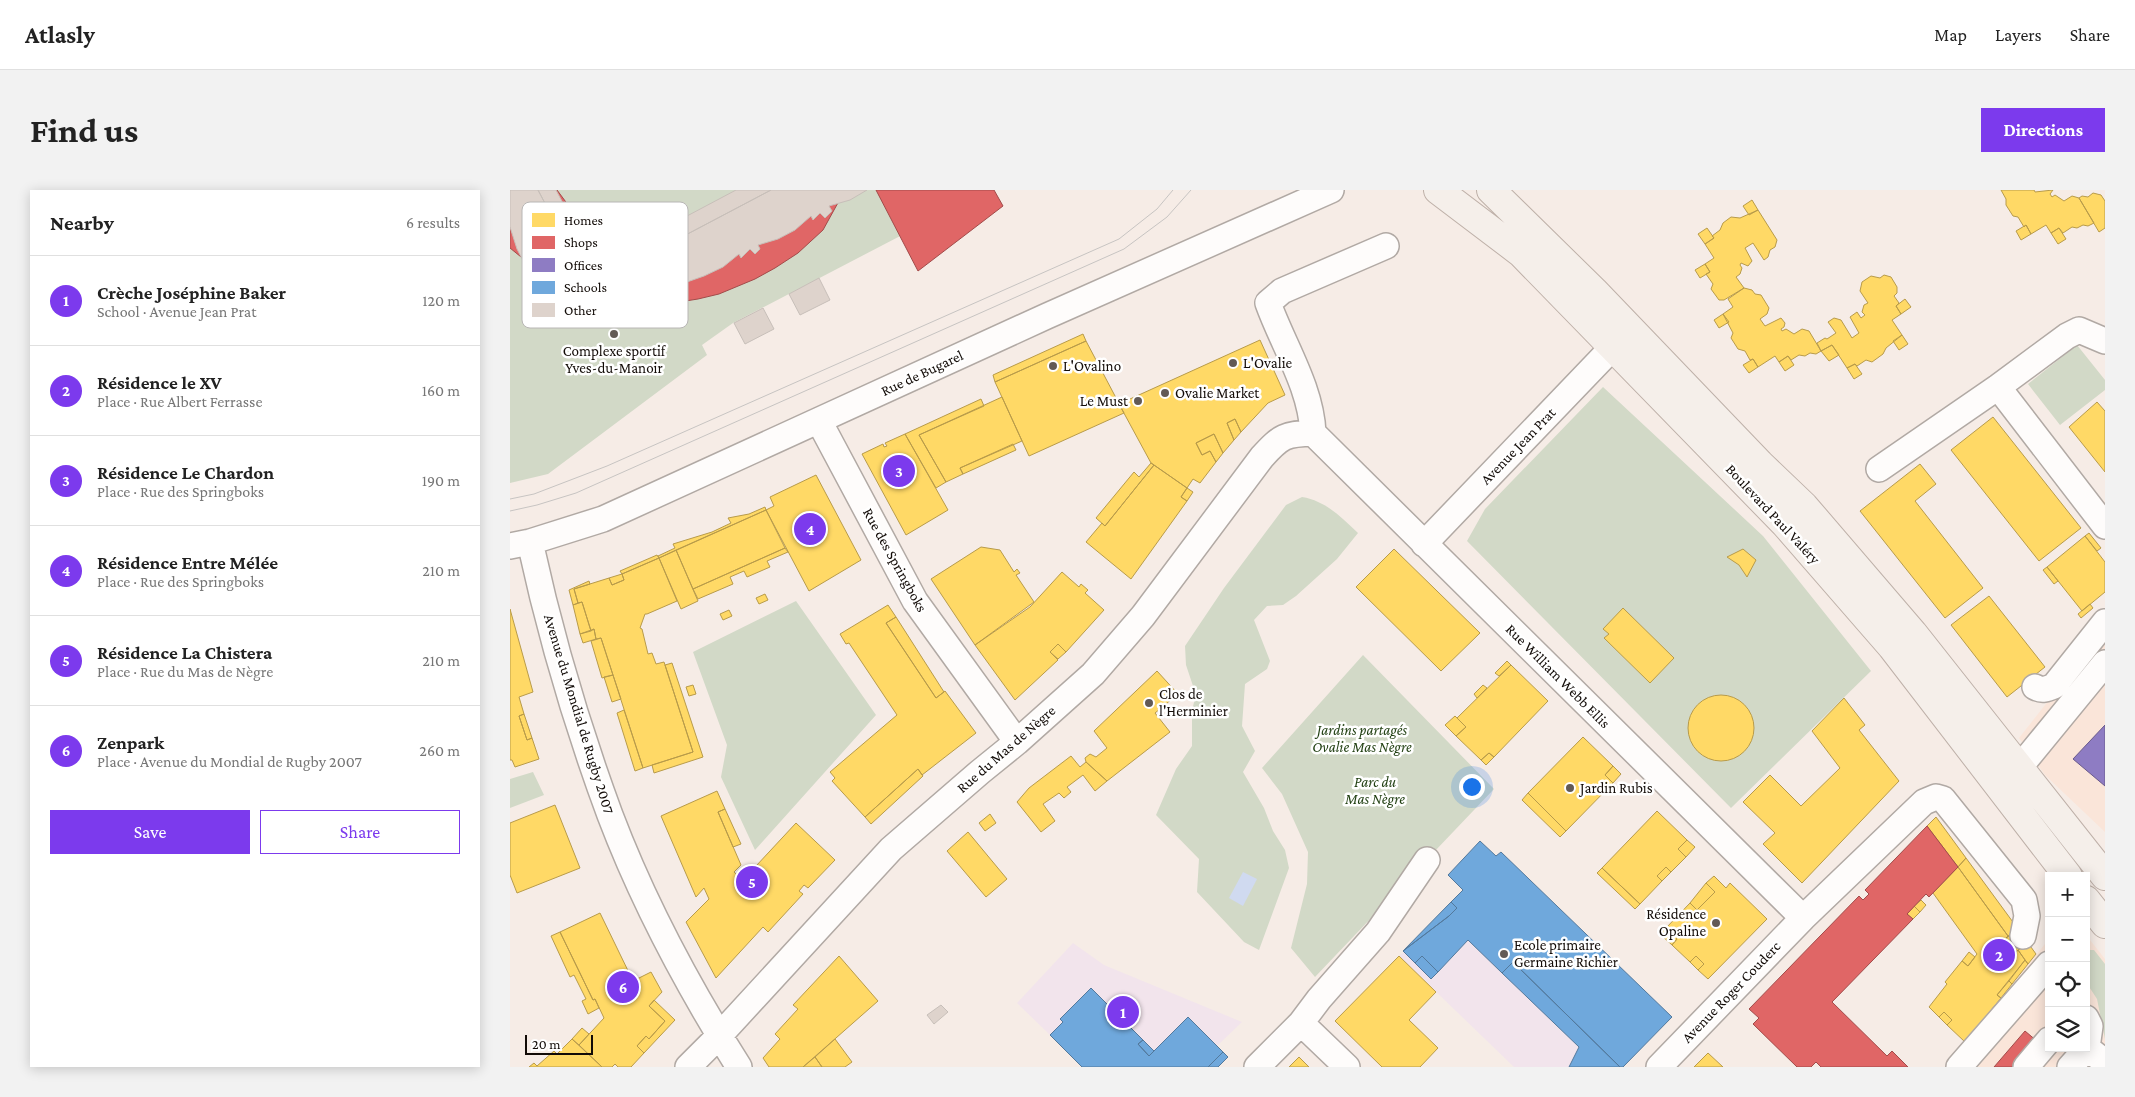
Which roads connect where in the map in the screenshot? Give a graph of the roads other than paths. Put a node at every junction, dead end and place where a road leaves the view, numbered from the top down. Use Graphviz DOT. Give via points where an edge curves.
graph roads {
  1 [pos="1331,190"];
  2 [pos="1438,190"];
  3 [pos="1491,190"];
  4 [pos="1386,246"];
  5 [pos="2105,340"];
  6 [pos="1612,348"];
  7 [pos="1998,388"];
  8 [pos="819,421"];
  9 [pos="1314,433"];
  10 [pos="1879,469"];
  11 [pos="2105,526"];
  12 [pos="520,544"];
  13 [pos="1424,544"];
  14 [pos="2105,622"];
  15 [pos="2105,663"];
  16 [pos="2035,687"];
  17 [pos="1016,742"];
  18 [pos="2020,768"];
  19 [pos="2055,812"];
  20 [pos="2041,841"];
  21 [pos="2105,850"];
  22 [pos="1427,860"];
  23 [pos="2049,872"];
  24 [pos="2065,872"];
  25 [pos="2105,876"];
  26 [pos="2090,905"];
  27 [pos="1804,918"];
  28 [pos="2105,924"];
  29 [pos="2090,929"];
  30 [pos="2023,936"];
  31 [pos="2045,969"];
  32 [pos="1301,1023"];
  33 [pos="719,1036"];
  34 [pos="2045,1045"];
  35 [pos="2090,1051"];
  36 [pos="2083,1052"];
  37 [pos="2105,1062"];
  38 [pos="688,1067"];
  39 [pos="739,1067"];
  40 [pos="1257,1067"];
  41 [pos="1347,1067"];
  42 [pos="1659,1067"];
  43 [pos="1959,1067"];
  44 [pos="2026,1067"];
  45 [pos="2070,1067"];
  1 -- 8 [label="street, Rue de Bugarel"];
  2 -- 6 [label="main road, Boulevard Paul Valéry" via="1521,253"];
  3 -- 18 [label="main road, Boulevard Paul Valéry" via="1804,506 1913,633"];
  4 -- 9 [label="street" via="1282,291 1268,303 1300,378"];
  5 -- 7 [label="street" via="2079,330"];
  6 -- 13 [label="street, Avenue Jean Prat"];
  6 -- 20 [label="main road, Boulevard Paul Valéry" via="1785,524 1846,592"];
  7 -- 10 [label="street"];
  7 -- 11 [label="street"];
  8 -- 12 [label="street, Rue de Bugarel" via="603,519"];
  8 -- 17 [label="street, Rue des Springboks" via="915,601"];
  9 -- 13 [label="street, Rue William Webb Ellis"];
  9 -- 17 [label="street, Rue du Mas de Nègre" via="1286,435 1277,441 1143,616 1093,674"];
  12 -- 33 [label="street, Avenue du Mondial de Rugby 2007" via="610,814 656,919"];
  13 -- 27 [label="street, Rue William Webb Ellis"];
  14 -- 16 [label="street" via="2054,686 2046,690"];
  15 -- 18 [label="street"];
  17 -- 33 [label="street, Rue du Mas de Nègre" via="891,849"];
  18 -- 19 [label="main road, Boulevard Paul Valéry"];
  19 -- 21 [label="main road"];
  19 -- 25 [label="main road, Boulevard Paul Valéry"];
  20 -- 23 [label="street"];
  20 -- 24 [label="main road, Boulevard Paul Valéry"];
  22 -- 32 [label="street" via="1378,932"];
  26 -- 28 [label="main road"];
  27 -- 30 [label="street, Avenue Roger Couderc" via="1924,802 1936,797 1943,799 2024,900 2027,916"];
  27 -- 42 [label="street, Avenue Roger Couderc"];
  28 -- 29 [label="street"];
  31 -- 43 [label="street"];
  32 -- 40 [label="street"];
  32 -- 41 [label="street"];
  33 -- 38 [label="street, Rue du Mas de Nègre"];
  33 -- 39 [label="street, Avenue du Mondial de Rugby 2007"];
  34 -- 44 [label="street"];
  35 -- 37 [label="street"];
  36 -- 45 [label="street"];
}
